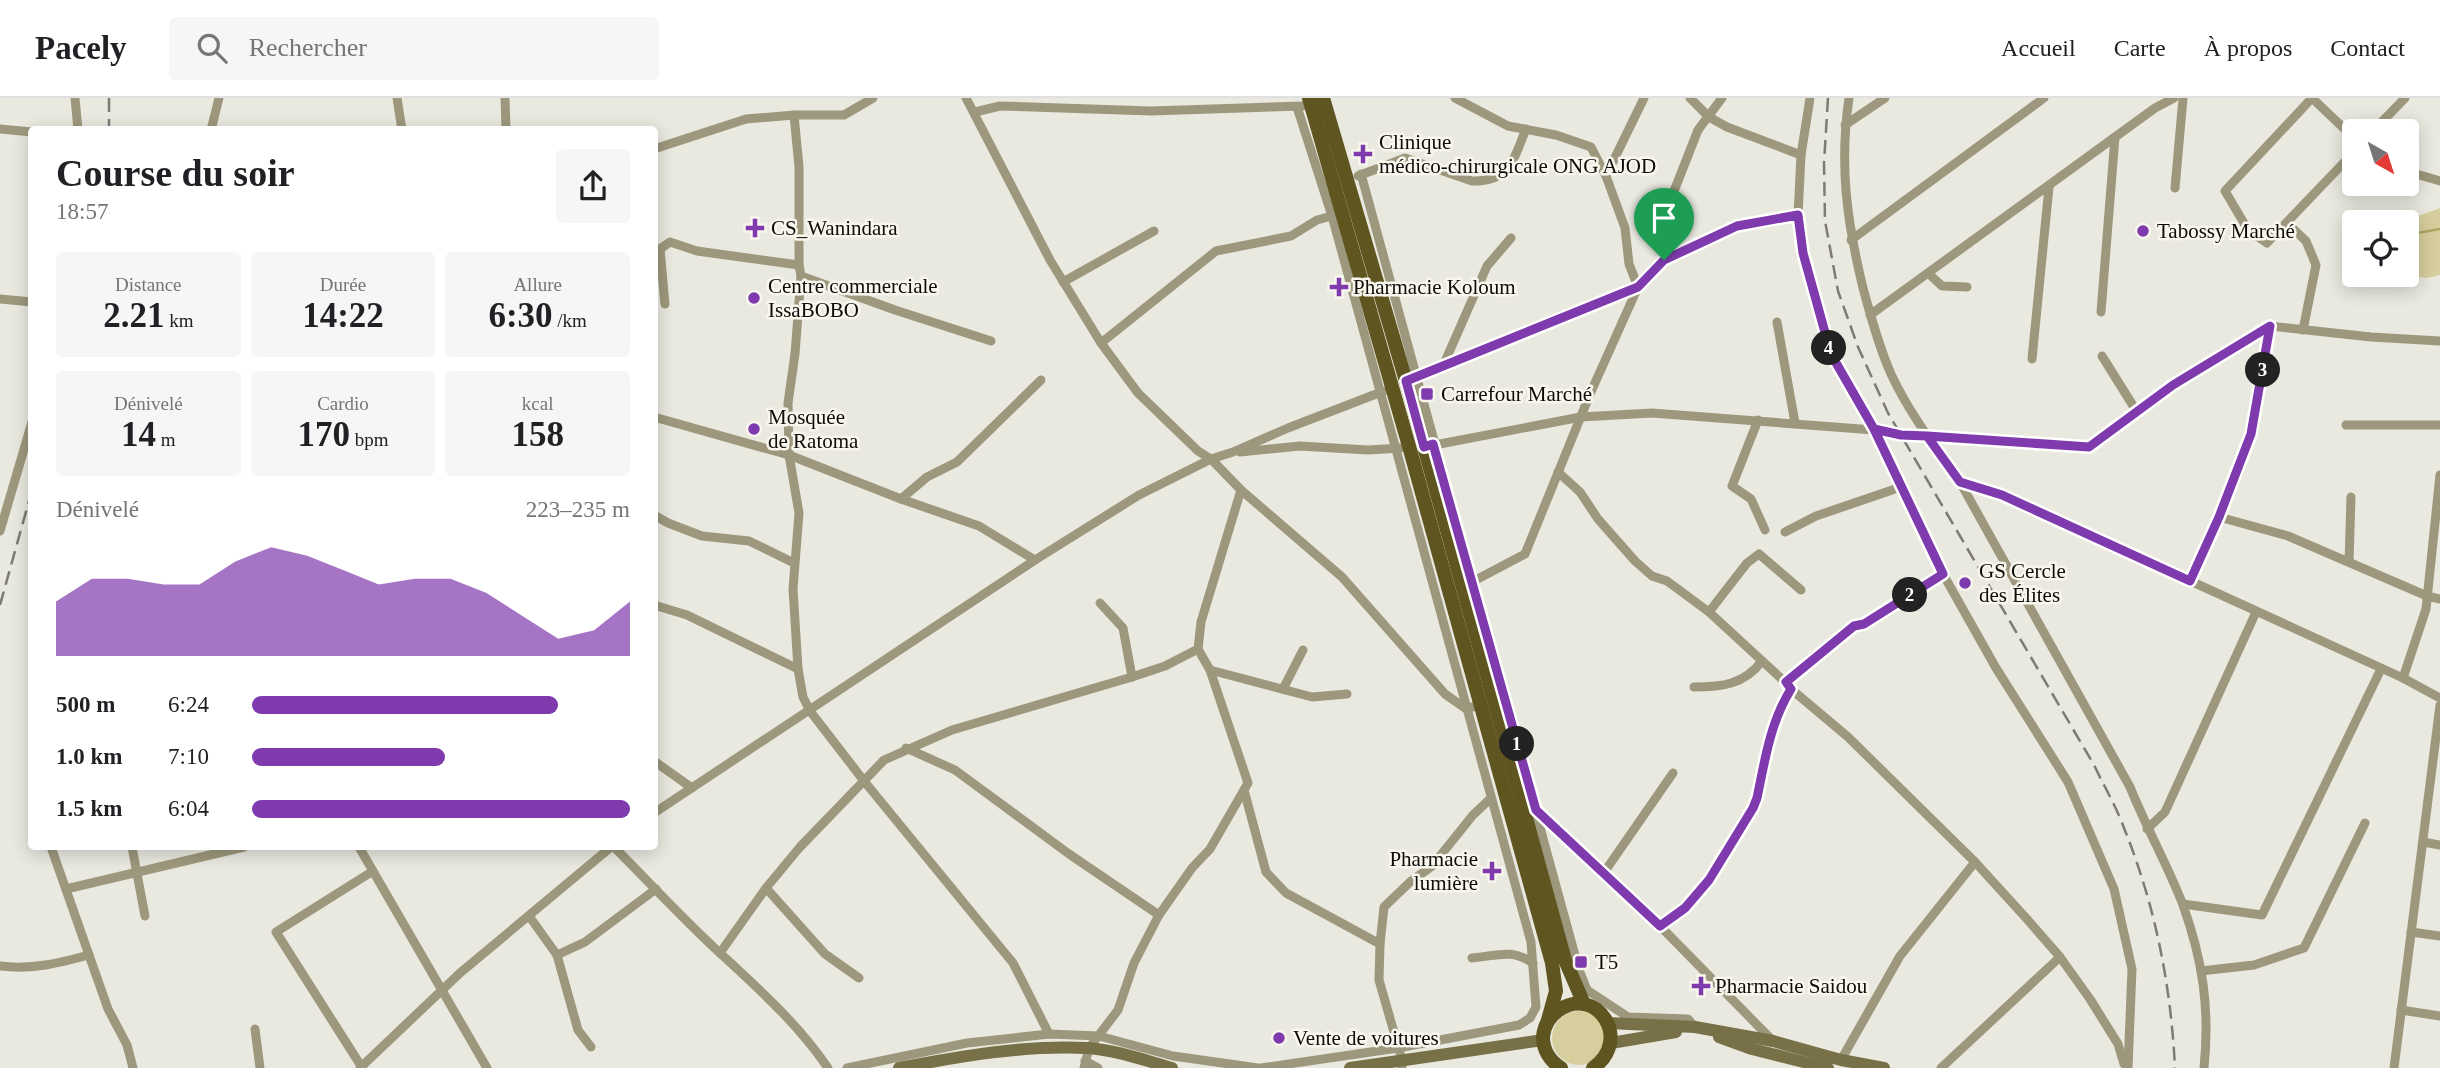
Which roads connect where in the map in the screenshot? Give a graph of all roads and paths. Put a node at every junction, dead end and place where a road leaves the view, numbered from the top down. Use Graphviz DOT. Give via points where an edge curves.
graph roads {
  1 [pos="75,98"];
  2 [pos="219,98"];
  3 [pos="397,98"];
  4 [pos="505,98"];
  5 [pos="966,98"];
  6 [pos="1148,98"];
  7 [pos="1455,98"];
  8 [pos="1644,98"];
  9 [pos="1690,98"];
  10 [pos="1722,98"];
  11 [pos="1810,98"];
  12 [pos="1849,98"];
  13 [pos="1885,98"];
  14 [pos="2044,98"];
  15 [pos="2174,98"];
  16 [pos="2183,98"];
  17 [pos="2312,98"];
  18 [pos="2405,98"];
  19 [pos="870,99"];
  20 [pos="1310,102"];
  21 [pos="1151,111"];
  22 [pos="975,112"];
  23 [pos="794,115"];
  24 [pos="1709,117"];
  25 [pos="2385,119"];
  26 [pos="1845,125"];
  27 [pos="78,126"];
  28 [pos="212,126"];
  29 [pos="401,126"];
  30 [pos="506,126"];
  31 [pos="2342,127"];
  32 [pos="1526,129"];
  33 [pos="0,130"];
  34 [pos="28,132"];
  35 [pos="2116,137"];
  36 [pos="658,148"];
  37 [pos="1801,155"];
  38 [pos="2342,165"];
  39 [pos="1361,174"];
  40 [pos="2419,175"];
  41 [pos="1606,176"];
  42 [pos="1347,181"];
  43 [pos="2440,181"];
  44 [pos="2049,187"];
  45 [pos="2175,188"];
  46 [pos="1798,215"];
  47 [pos="1332,216"];
  48 [pos="2287,223"];
  49 [pos="1154,231"];
  50 [pos="1511,238"];
  51 [pos="1851,240"];
  52 [pos="658,248"];
  53 [pos="658,255"];
  54 [pos="1664,260"];
  55 [pos="799,265"];
  56 [pos="1928,273"];
  57 [pos="801,276"];
  58 [pos="1063,282"];
  59 [pos="1638,287"];
  60 [pos="1967,287"];
  61 [pos="0,299"];
  62 [pos="28,302"];
  63 [pos="665,304"];
  64 [pos="2101,313"];
  65 [pos="1870,315"];
  66 [pos="1777,322"];
  67 [pos="2270,326"];
  68 [pos="2304,330"];
  69 [pos="991,341"];
  70 [pos="2440,341"];
  71 [pos="1101,342"];
  72 [pos="2102,356"];
  73 [pos="2032,359"];
  74 [pos="1443,366"];
  75 [pos="1411,378"];
  76 [pos="1041,380"];
  77 [pos="1386,391"];
  78 [pos="2137,412"];
  79 [pos="1581,417"];
  80 [pos="658,418"];
  81 [pos="1758,420"];
  82 [pos="1795,423"];
  83 [pos="2346,425"];
  84 [pos="2440,425"];
  85 [pos="1874,429"];
  86 [pos="28,433"];
  87 [pos="1927,436"];
  88 [pos="1416,447"];
  89 [pos="1233,452"];
  90 [pos="789,456"];
  91 [pos="1211,459"];
  92 [pos="1558,472"];
  93 [pos="2440,475"];
  94 [pos="1960,482"];
  95 [pos="1901,487"];
  96 [pos="1241,490"];
  97 [pos="2351,497"];
  98 [pos="901,499"];
  99 [pos="4,501"];
  100 [pos="658,517"];
  101 [pos="2219,517"];
  102 [pos="1765,530"];
  103 [pos="0,531"];
  104 [pos="1785,532"];
  105 [pos="1035,560"];
  106 [pos="2349,562"];
  107 [pos="794,563"];
  108 [pos="1943,574"];
  109 [pos="2190,581"];
  110 [pos="1472,582"];
  111 [pos="1801,590"];
  112 [pos="2427,596"];
  113 [pos="2440,599"];
  114 [pos="1100,603"];
  115 [pos="658,607"];
  116 [pos="1709,612"];
  117 [pos="2256,612"];
  118 [pos="1199,649"];
  119 [pos="1303,650"];
  120 [pos="1762,661"];
  121 [pos="798,669"];
  122 [pos="2381,669"];
  123 [pos="1210,670"];
  124 [pos="1132,677"];
  125 [pos="2403,678"];
  126 [pos="1788,686"];
  127 [pos="1693,687"];
  128 [pos="1283,690"];
  129 [pos="1347,694"];
  130 [pos="2440,698"];
  131 [pos="2440,705"];
  132 [pos="1473,707"];
  133 [pos="810,711"];
  134 [pos="906,748"];
  135 [pos="658,764"];
  136 [pos="1672,773"];
  137 [pos="864,781"];
  138 [pos="692,788"];
  139 [pos="1244,790"];
  140 [pos="1491,798"];
  141 [pos="658,810"];
  142 [pos="1536,810"];
  143 [pos="2365,823"];
  144 [pos="2147,829"];
  145 [pos="2423,842"];
  146 [pos="2440,845"];
  147 [pos="52,850"];
  148 [pos="133,850"];
  149 [pos="223,850"];
  150 [pos="361,850"];
  151 [pos="608,850"];
  152 [pos="615,850"];
  153 [pos="1514,855"];
  154 [pos="1975,862"];
  155 [pos="373,871"];
  156 [pos="138,872"];
  157 [pos="1603,874"];
  158 [pos="766,888"];
  159 [pos="66,889"];
  160 [pos="656,889"];
  161 [pos="2183,904"];
  162 [pos="1159,915"];
  163 [pos="145,916"];
  164 [pos="529,916"];
  165 [pos="1660,926"];
  166 [pos="2411,932"];
  167 [pos="1564,935"];
  168 [pos="2440,936"];
  169 [pos="1380,943"];
  170 [pos="720,953"];
  171 [pos="89,955"];
  172 [pos="556,955"];
  173 [pos="1472,957"];
  174 [pos="2060,957"];
  175 [pos="1533,963"];
  176 [pos="0,966"];
  177 [pos="2202,971"];
  178 [pos="859,978"];
  179 [pos="441,990"];
  180 [pos="1584,1004"];
  181 [pos="2401,1010"];
  182 [pos="2440,1016"];
  183 [pos="1548,1020"];
  184 [pos="1608,1023"];
  185 [pos="1695,1027"];
  186 [pos="255,1029"];
  187 [pos="1049,1034"];
  188 [pos="1099,1036"];
  189 [pos="1543,1040"];
  190 [pos="1773,1041"];
  191 [pos="1611,1042"];
  192 [pos="591,1046"];
  193 [pos="1086,1059"];
  194 [pos="1401,1059"];
  195 [pos="1841,1060"];
  196 [pos="1599,1066"];
  197 [pos="360,1067"];
  198 [pos="133,1068"];
  199 [pos="260,1068"];
  200 [pos="487,1068"];
  201 [pos="828,1068"];
  202 [pos="847,1068"];
  203 [pos="899,1068"];
  204 [pos="1098,1068"];
  205 [pos="1172,1068"];
  206 [pos="1259,1068"];
  207 [pos="1350,1068"];
  208 [pos="1561,1068"];
  209 [pos="1825,1068"];
  210 [pos="1884,1068"];
  211 [pos="1941,1068"];
  212 [pos="2127,1068"];
  213 [pos="2204,1068"];
  214 [pos="2394,1068"];
  1 -- 27 [label="street"];
  2 -- 28 [label="street"];
  3 -- 29 [label="street"];
  4 -- 30 [label="street"];
  5 -- 22 [label="street"];
  6 -- 21 [label="street"];
  7 -- 32 [label="street" via="1508,125"];
  8 -- 41 [label="street"];
  9 -- 24 [label="street"];
  10 -- 24 [label="street"];
  11 -- 37 [label="street"];
  12 -- 26 [label="street"];
  13 -- 26 [label="street"];
  14 -- 51 [label="street"];
  15 -- 35 [label="street"];
  16 -- 45 [label="street"];
  17 -- 31 [label="street"];
  17 -- 48 [label="street" via="2225,191 2248,230 2267,243"];
  18 -- 25 [label="street"];
  19 -- 23 [label="street" via="844,115"];
  20 -- 21 [label="street"];
  20 -- 42 [label="main road"];
  20 -- 47 [label="street"];
  20 -- 77 [label="main road"];
  21 -- 22 [label="street" via="1000,106"];
  22 -- 58 [label="street"];
  23 -- 36 [label="street" via="746,119"];
  23 -- 55 [label="street"];
  24 -- 37 [label="street"];
  24 -- 54 [label="street" via="1698,130 1667,209"];
  26 -- 51 [label="street" via="1843,178"];
  32 -- 39 [label="street" via="1511,166 1502,175 1482,181 1405,158"];
  32 -- 41 [label="street" via="1591,148"];
  33 -- 34 [label="street"];
  35 -- 44 [label="street"];
  35 -- 64 [label="street"];
  37 -- 46 [label="street"];
  38 -- 48 [label="street"];
  39 -- 42 [label="street"];
  39 -- 75 [label="street"];
  40 -- 43 [label="street"];
  41 -- 59 [label="street" via="1625,229 1629,264"];
  42 -- 75 [label="main road"];
  44 -- 56 [label="street"];
  44 -- 73 [label="street"];
  46 -- 54 [label="street" via="1737,226"];
  46 -- 85 [label="street" via="1803,253 1831,354"];
  47 -- 71 [label="street" via="1292,236 1216,251"];
  47 -- 77 [label="street"];
  48 -- 68 [label="street" via="2306,241 2316,265"];
  49 -- 58 [label="street"];
  50 -- 74 [label="street" via="1487,266"];
  51 -- 65 [label="street"];
  52 -- 55 [label="street" via="670,242 697,251"];
  53 -- 63 [label="street"];
  54 -- 59 [label="street"];
  55 -- 57 [label="street"];
  56 -- 60 [label="street" via="1942,286"];
  56 -- 65 [label="street"];
  57 -- 69 [label="street"];
  57 -- 90 [label="street" via="788,403"];
  58 -- 71 [label="street"];
  59 -- 74 [label="street"];
  59 -- 79 [label="street"];
  61 -- 62 [label="street"];
  65 -- 87 [label="street" via="1891,375"];
  66 -- 82 [label="street"];
  67 -- 68 [label="street"];
  67 -- 78 [label="street"];
  67 -- 101 [label="street" via="2251,434"];
  68 -- 70 [label="street"];
  71 -- 91 [label="street" via="1138,393"];
  72 -- 78 [label="street"];
  74 -- 75 [label="street"];
  75 -- 88 [label="main road"];
  76 -- 98 [label="street" via="957,462 927,477"];
  77 -- 88 [label="main road"];
  77 -- 89 [label="street"];
  78 -- 87 [label="street" via="2089,447"];
  79 -- 81 [label="street" via="1652,413"];
  79 -- 88 [label="street"];
  79 -- 92 [label="street"];
  80 -- 90 [label="street"];
  81 -- 82 [label="street"];
  81 -- 102 [label="street" via="1732,486 1751,499"];
  82 -- 85 [label="street"];
  83 -- 84 [label="street"];
  85 -- 87 [label="street"];
  85 -- 95 [label="street"];
  86 -- 99 [label="street"];
  87 -- 94 [label="street"];
  88 -- 89 [label="street" via="1300,446"];
  88 -- 110 [label="street"];
  88 -- 132 [label="main road"];
  88 -- 167 [label="main road"];
  89 -- 91 [label="street"];
  90 -- 98 [label="street"];
  90 -- 107 [label="street" via="799,513"];
  91 -- 96 [label="street"];
  91 -- 105 [label="street" via="1139,495"];
  92 -- 110 [label="street" via="1525,554"];
  92 -- 116 [label="street" via="1580,492 1635,561"];
  93 -- 112 [label="street"];
  94 -- 109 [label="street" via="2002,495"];
  94 -- 144 [label="street" via="2130,787"];
  95 -- 104 [label="street" via="1816,516"];
  95 -- 108 [label="street"];
  96 -- 118 [label="street" via="1201,622"];
  96 -- 132 [label="street" via="1342,577 1445,694"];
  97 -- 106 [label="street"];
  98 -- 105 [label="street" via="979,526"];
  99 -- 103 [label="street"];
  100 -- 107 [label="street" via="702,536 750,541"];
  101 -- 106 [label="street" via="2288,536"];
  101 -- 109 [label="street"];
  105 -- 133 [label="street"];
  106 -- 112 [label="street"];
  107 -- 121 [label="street"];
  108 -- 126 [label="street" via="1854,626"];
  108 -- 212 [label="street" via="2068,782 2113,889 2132,969"];
  109 -- 117 [label="street"];
  110 -- 142 [label="street"];
  111 -- 116 [label="street" via="1759,554"];
  112 -- 113 [label="street"];
  112 -- 125 [label="street"];
  114 -- 124 [label="street" via="1123,628"];
  115 -- 121 [label="street" via="688,615"];
  116 -- 120 [label="street"];
  117 -- 122 [label="street"];
  117 -- 144 [label="street" via="2165,812"];
  118 -- 123 [label="street"];
  118 -- 124 [label="street"];
  119 -- 128 [label="street"];
  120 -- 126 [label="street"];
  120 -- 127 [label="street" via="1753,673 1725,686"];
  121 -- 133 [label="street"];
  122 -- 125 [label="street"];
  122 -- 161 [label="street" via="2262,915"];
  123 -- 128 [label="street"];
  123 -- 139 [label="street" via="1248,783"];
  124 -- 134 [label="street"];
  125 -- 130 [label="street"];
  126 -- 154 [label="street" via="1848,737"];
  126 -- 165 [label="street" via="1777,710 1753,808 1709,880 1685,908"];
  128 -- 129 [label="street" via="1312,697"];
  131 -- 145 [label="street"];
  132 -- 140 [label="street"];
  132 -- 153 [label="main road"];
  133 -- 137 [label="street"];
  133 -- 138 [label="street"];
  134 -- 137 [label="street" via="884,760"];
  134 -- 162 [label="street" via="955,769"];
  135 -- 138 [label="street"];
  136 -- 157 [label="street"];
  137 -- 158 [label="street"];
  137 -- 187 [label="street" via="1013,963"];
  138 -- 141 [label="street"];
  139 -- 162 [label="street" via="1210,849"];
  139 -- 169 [label="street" via="1266,872 1286,893"];
  140 -- 153 [label="street"];
  140 -- 169 [label="street" via="1432,866 1384,907"];
  142 -- 157 [label="street"];
  142 -- 167 [label="street"];
  143 -- 177 [label="street" via="2304,948 2254,965"];
  144 -- 161 [label="street"];
  145 -- 146 [label="street"];
  145 -- 166 [label="street"];
  147 -- 159 [label="street"];
  148 -- 156 [label="street"];
  149 -- 156 [label="street"];
  150 -- 155 [label="street"];
  151 -- 164 [label="street"];
  152 -- 160 [label="street"];
  153 -- 175 [label="street"];
  153 -- 183 [label="main road" via="1552,963 1556,990"];
  154 -- 174 [label="street"];
  154 -- 195 [label="street" via="1900,956"];
  155 -- 179 [label="street"];
  155 -- 197 [label="street" via="276,932"];
  156 -- 159 [label="street"];
  156 -- 163 [label="street"];
  157 -- 165 [label="street"];
  158 -- 170 [label="street"];
  158 -- 178 [label="street" via="825,954"];
  159 -- 171 [label="street"];
  160 -- 170 [label="street"];
  160 -- 172 [label="street" via="585,942"];
  161 -- 177 [label="street"];
  162 -- 188 [label="street" via="1134,963 1118,1010"];
  164 -- 172 [label="street"];
  164 -- 179 [label="street"];
  165 -- 190 [label="street"];
  166 -- 168 [label="street"];
  166 -- 181 [label="street"];
  167 -- 180 [label="main road" via="1565,960"];
  167 -- 185 [label="street" via="1587,990 1628,1017 1688,1019"];
  169 -- 194 [label="street" via="1378,980"];
  170 -- 201 [label="street" via="764,993"];
  171 -- 176 [label="street" via="41,967"];
  171 -- 198 [label="street"];
  172 -- 192 [label="street" via="578,1030"];
  173 -- 175 [label="street" via="1520,954"];
  174 -- 211 [label="street"];
  174 -- 212 [label="street" via="2118,1044"];
  175 -- 194 [label="street" via="1536,1007 1530,1018"];
  177 -- 213 [label="street" via="2207,1009"];
  179 -- 197 [label="street"];
  179 -- 200 [label="street"];
  180 -- 183 [label="main road" via="1564,1007"];
  180 -- 184 [label="main road"];
  181 -- 182 [label="street"];
  181 -- 214 [label="street"];
  183 -- 189 [label="main road"];
  184 -- 185 [label="main road"];
  184 -- 191 [label="main road"];
  185 -- 190 [label="main road"];
  186 -- 199 [label="street"];
  187 -- 188 [label="street"];
  187 -- 202 [label="street" via="967,1043"];
  188 -- 193 [label="street"];
  188 -- 206 [label="street" via="1173,1056"];
  189 -- 194 [label="main road"];
  189 -- 208 [label="main road" via="1549,1058"];
  190 -- 195 [label="main road"];
  191 -- 196 [label="main road"];
  191 -- 209 [label="main road" via="1675,1032 1707,1035"];
  193 -- 203 [label="main road" via="1019,1049"];
  193 -- 204 [label="street"];
  193 -- 205 [label="main road" via="1121,1053"];
  194 -- 206 [label="street"];
  194 -- 207 [label="main road"];
  195 -- 210 [label="main road"];
}
